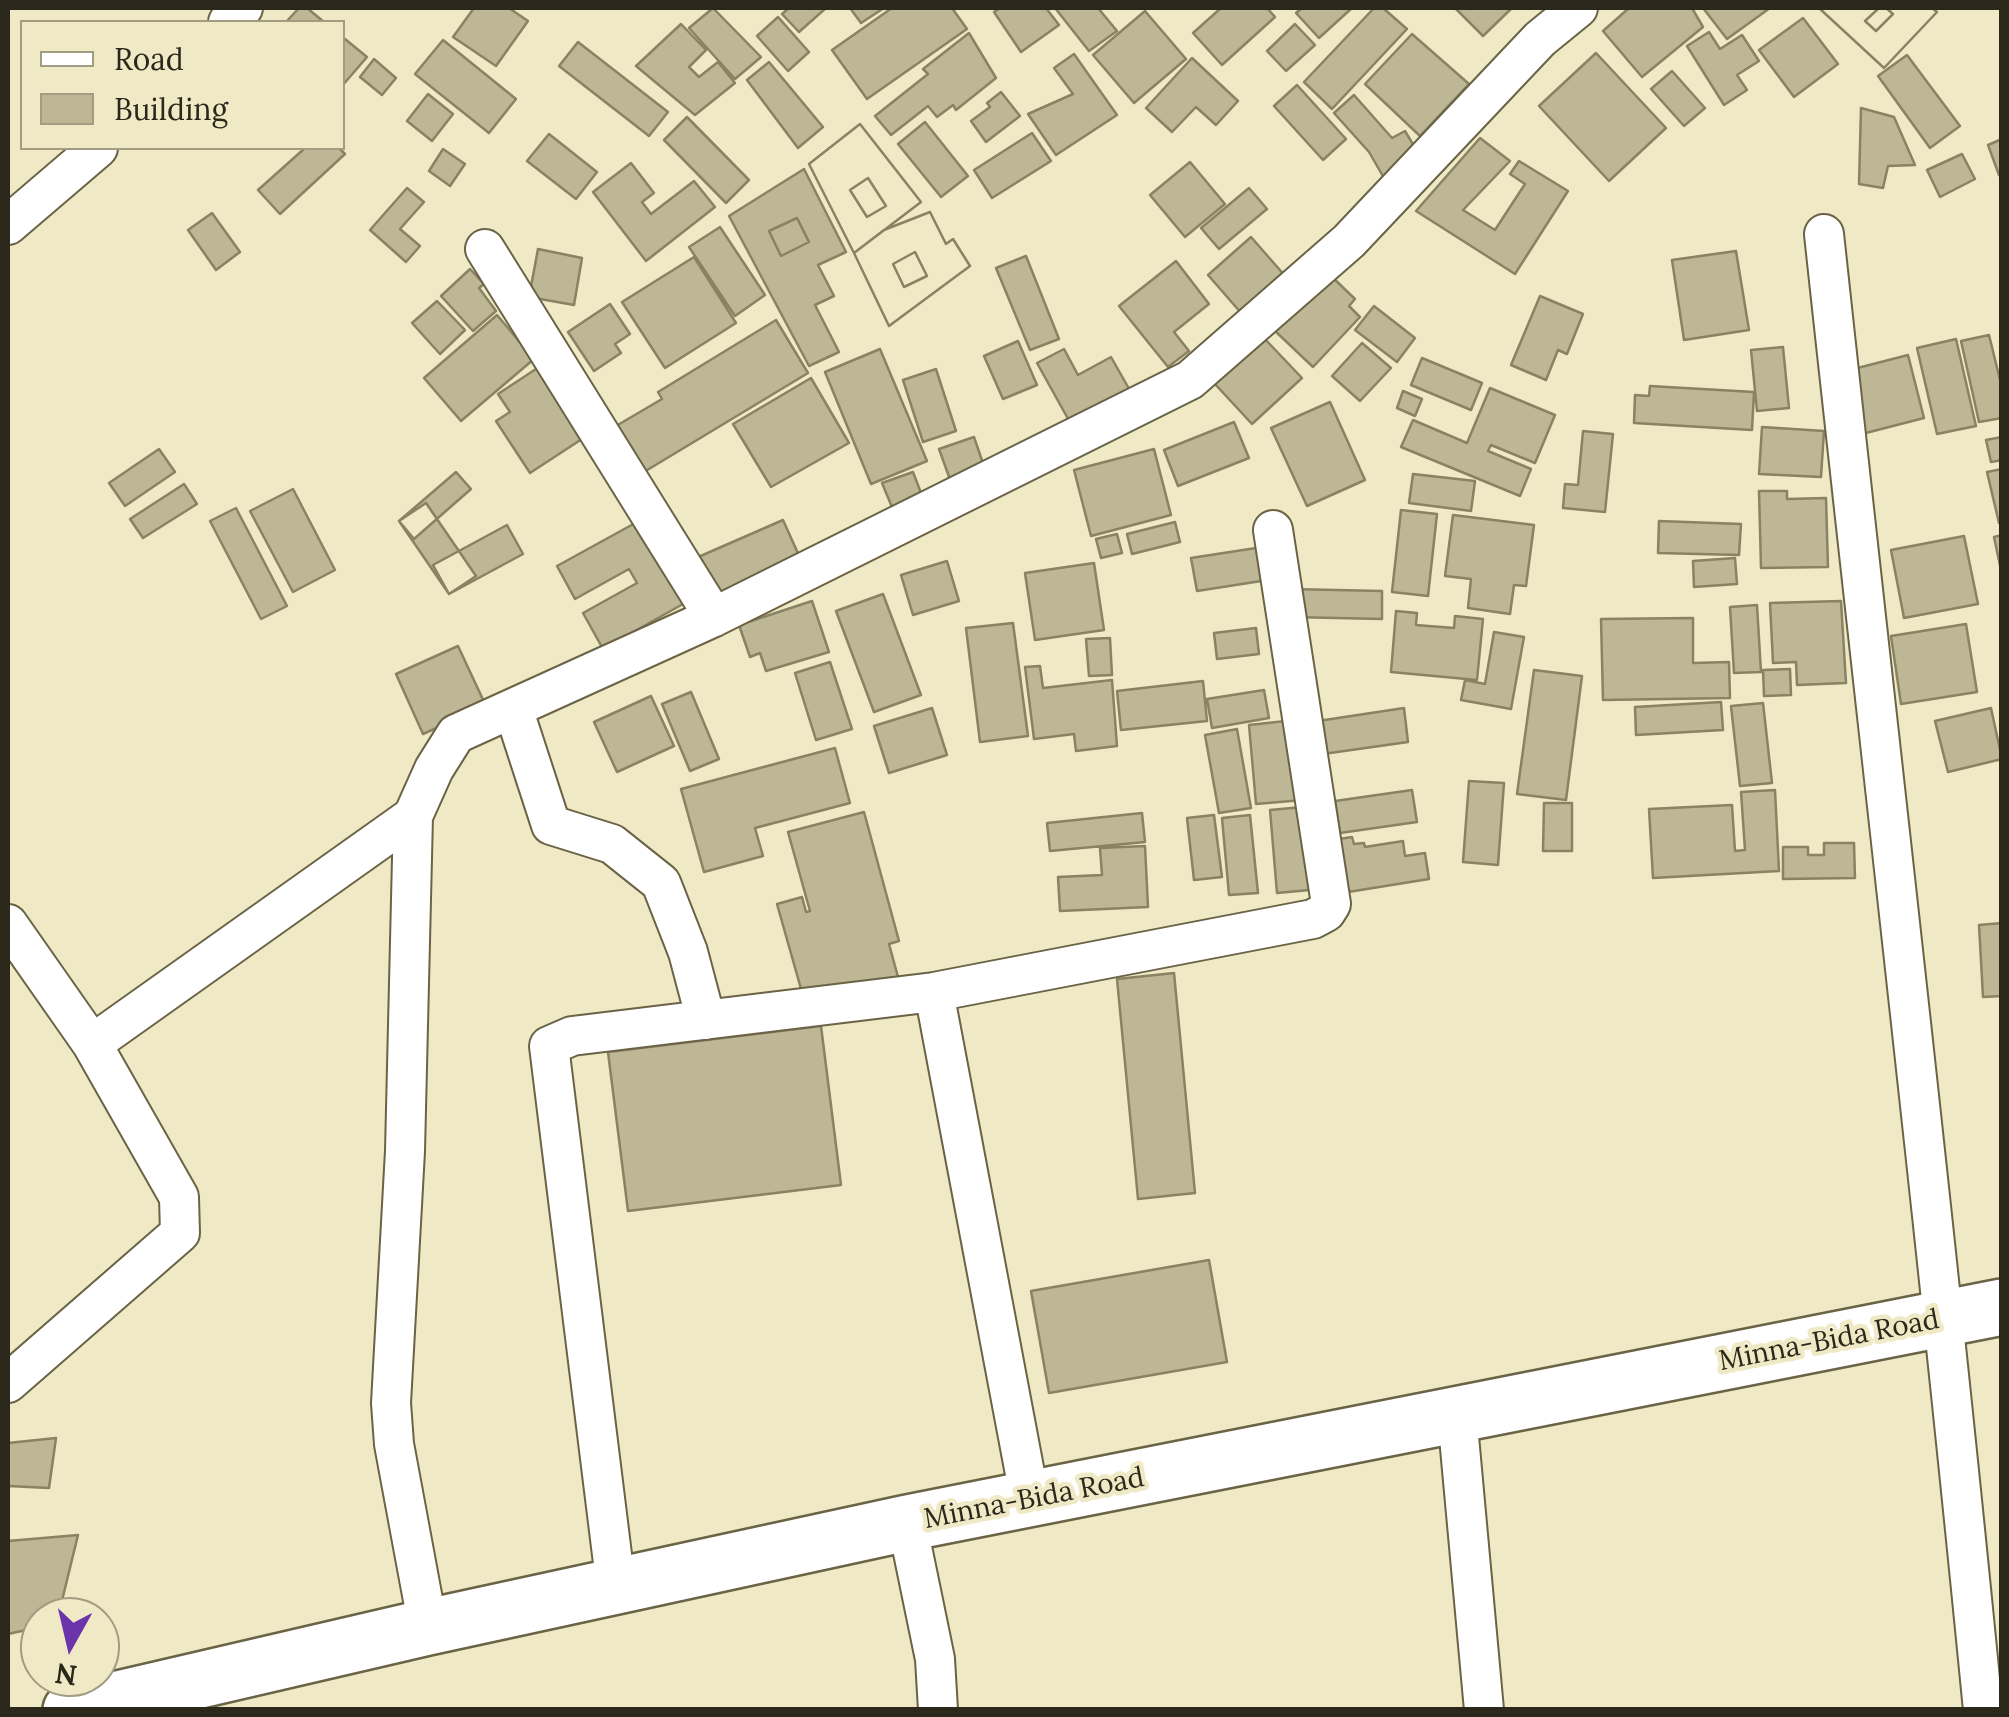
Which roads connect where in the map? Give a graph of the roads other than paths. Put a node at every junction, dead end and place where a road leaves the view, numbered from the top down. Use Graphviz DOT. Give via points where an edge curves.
graph roads {
  1 [pos="1578,8"];
  2 [pos="96,150"];
  3 [pos="8,224"];
  4 [pos="1824,234"];
  5 [pos="485,249"];
  6 [pos="1273,530"];
  7 [pos="714,617"];
  8 [pos="513,708"];
  9 [pos="414,816"];
  10 [pos="8,924"];
  11 [pos="934,992"];
  12 [pos="706,1020"];
  13 [pos="92,1044"];
  14 [pos="2002,1307"];
  15 [pos="1946,1318"];
  16 [pos="8,1384"];
  17 [pos="1457,1415"];
  18 [pos="1030,1500"];
  19 [pos="908,1524"];
  20 [pos="616,1587"];
  21 [pos="428,1628"];
  22 [pos="216,1693"];
  23 [pos="1989,1708"];
  24 [pos="71,1710"];
  25 [pos="938,1710"];
  26 [pos="1484,1710"];
  1 -- 7 [label="street" via="1540,38 1349,241 1190,380"];
  2 -- 3 [label="street"];
  4 -- 15 [label="street"];
  5 -- 7 [label="street"];
  6 -- 11 [label="street" via="1331,904 1326,912"];
  7 -- 8 [label="street"];
  8 -- 9 [label="street" via="456,734"];
  8 -- 12 [label="street" via="552,826 612,844 661,883"];
  9 -- 13 [label="street"];
  9 -- 21 [label="street" via="392,1403"];
  10 -- 13 [label="street"];
  11 -- 12 [label="street"];
  11 -- 18 [label="street"];
  12 -- 20 [label="street" via="572,1036 549,1046"];
  13 -- 16 [label="street" via="179,1197 180,1233"];
  14 -- 15 [label="main road, Minna-Bida Road"];
  15 -- 17 [label="main road, Minna-Bida Road"];
  15 -- 23 [label="street"];
  17 -- 18 [label="main road, Minna-Bida Road"];
  17 -- 26 [label="street"];
  18 -- 19 [label="main road, Minna-Bida Road"];
  19 -- 20 [label="main road, Minna-Bida Road"];
  19 -- 25 [label="street"];
  20 -- 21 [label="main road, Minna-Bida Road"];
  21 -- 22 [label="main road, Minna-Bida Road"];
  22 -- 24 [label="main road, Minna-Bida Road"];
}
